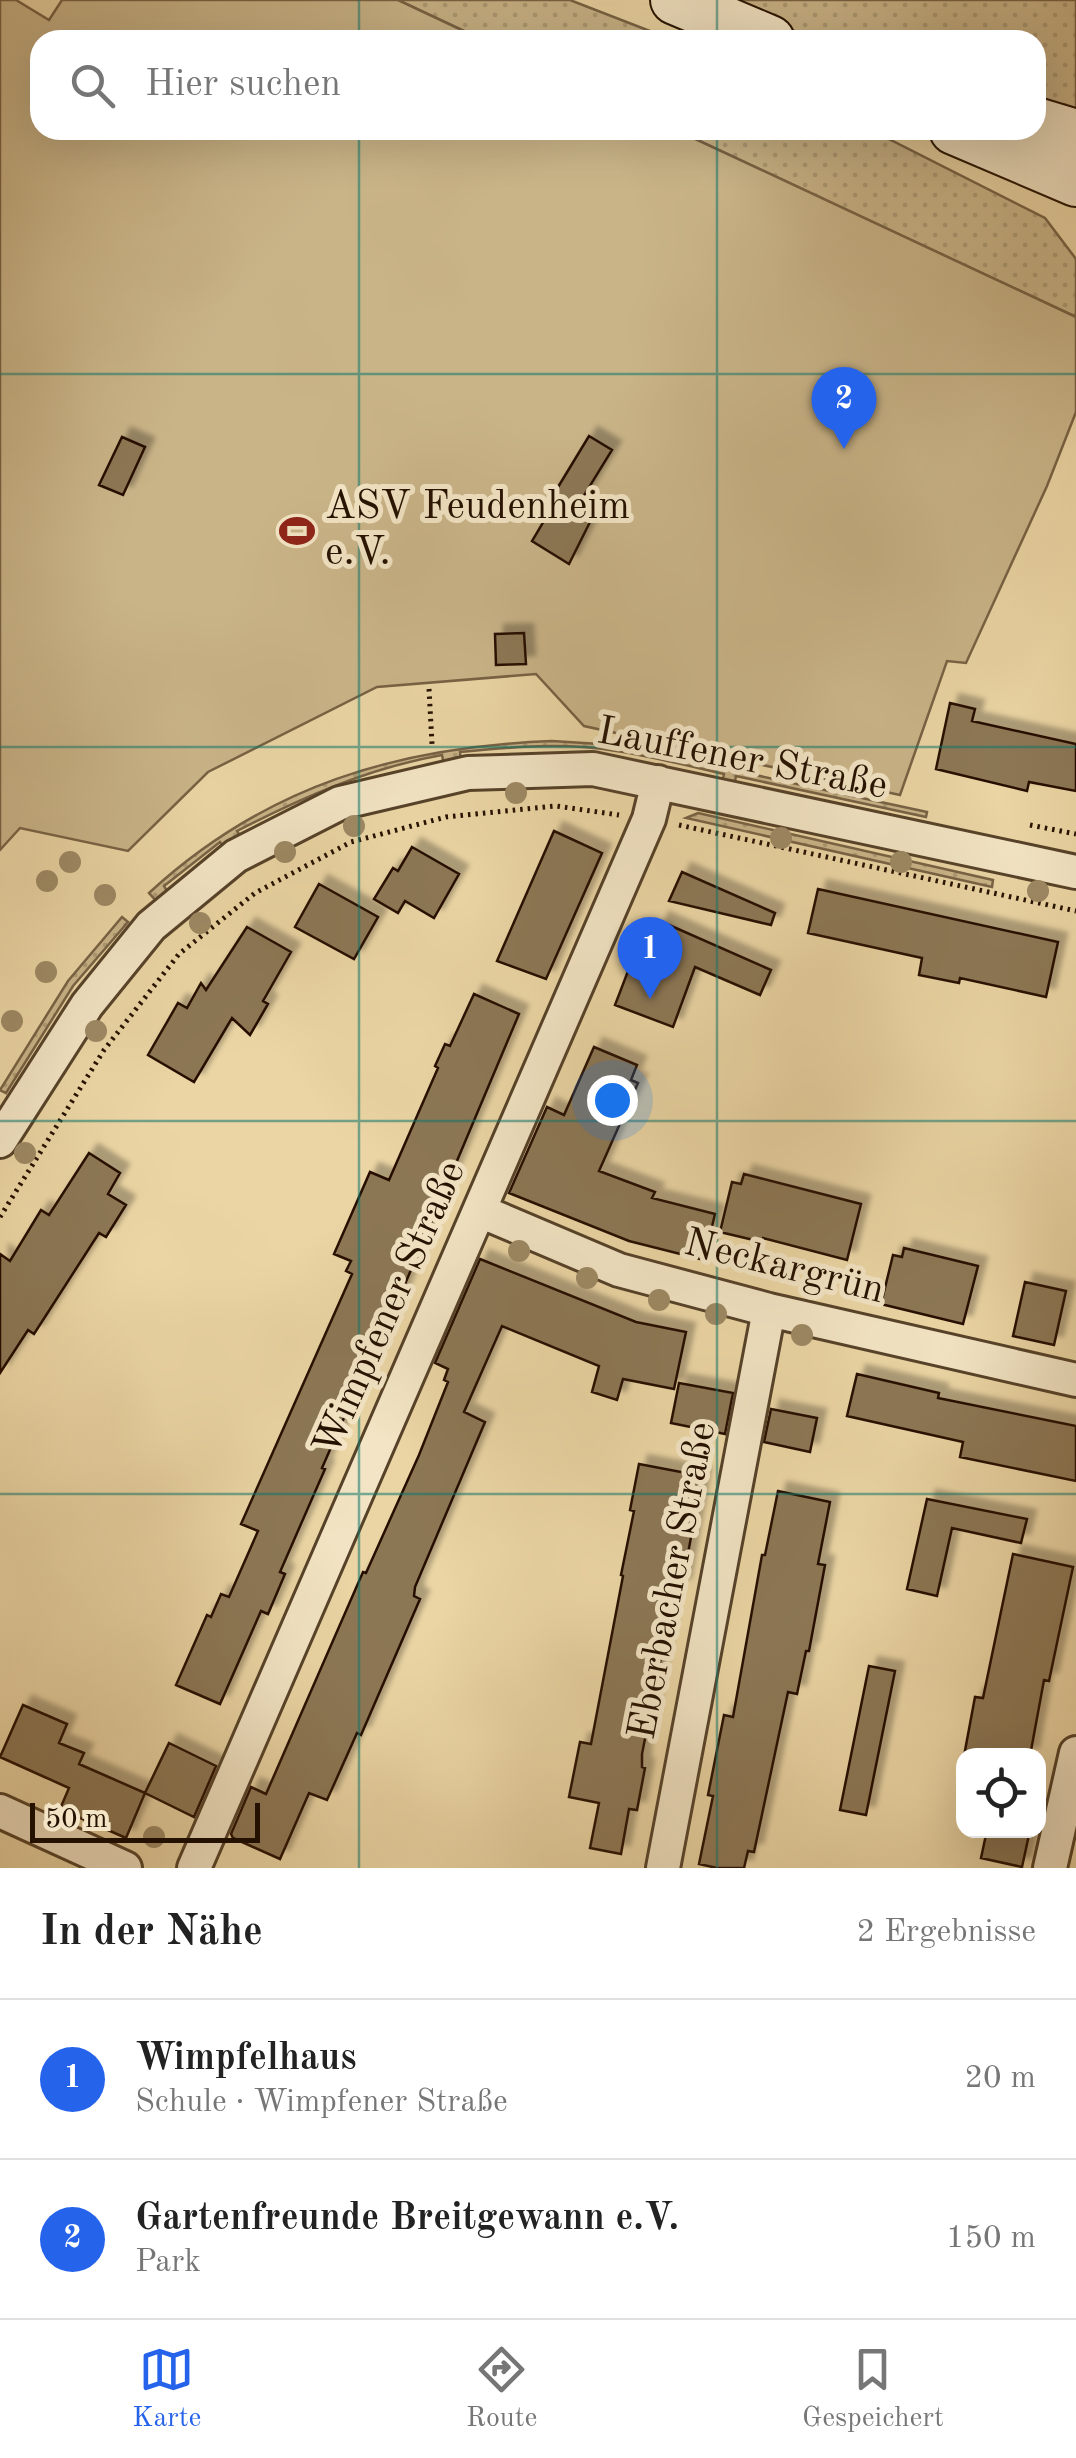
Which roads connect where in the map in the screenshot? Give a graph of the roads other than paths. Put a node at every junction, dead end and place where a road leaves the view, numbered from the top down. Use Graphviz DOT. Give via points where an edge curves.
graph roads {
  1 [pos="674,0"];
  2 [pos="746,30"];
  3 [pos="1046,125"];
  4 [pos="1076,134"];
  5 [pos="977,140"];
  6 [pos="1076,182"];
  7 [pos="658,782"];
  8 [pos="1076,872"];
  9 [pos="0,1141"];
  10 [pos="480,1210"];
  11 [pos="769,1310"];
  12 [pos="1076,1380"];
  13 [pos="1076,1753"];
  14 [pos="0,1811"];
  15 [pos="126,1868"];
  16 [pos="194,1868"];
  17 [pos="662,1868"];
  18 [pos="1050,1868"];
  1 -- 2 [label="main road"];
  3 -- 4 [label="main road"];
  5 -- 6 [label="main road"];
  7 -- 8 [label="street, Lauffener Straße"];
  7 -- 9 [label="street, Lauffener Straße" via="593,770 468,773 340,804 236,856 151,926 87,1005"];
  7 -- 10 [label="street, Wimpfener Straße" via="649,819"];
  10 -- 11 [label="street, Neckargrün" via="619,1270"];
  10 -- 16 [label="street, Wimpfener Straße"];
  11 -- 12 [label="street, Neckargrün"];
  11 -- 17 [label="street, Eberbacher Straße"];
  13 -- 18 [label="street"];
  14 -- 15 [label="street"];
}
